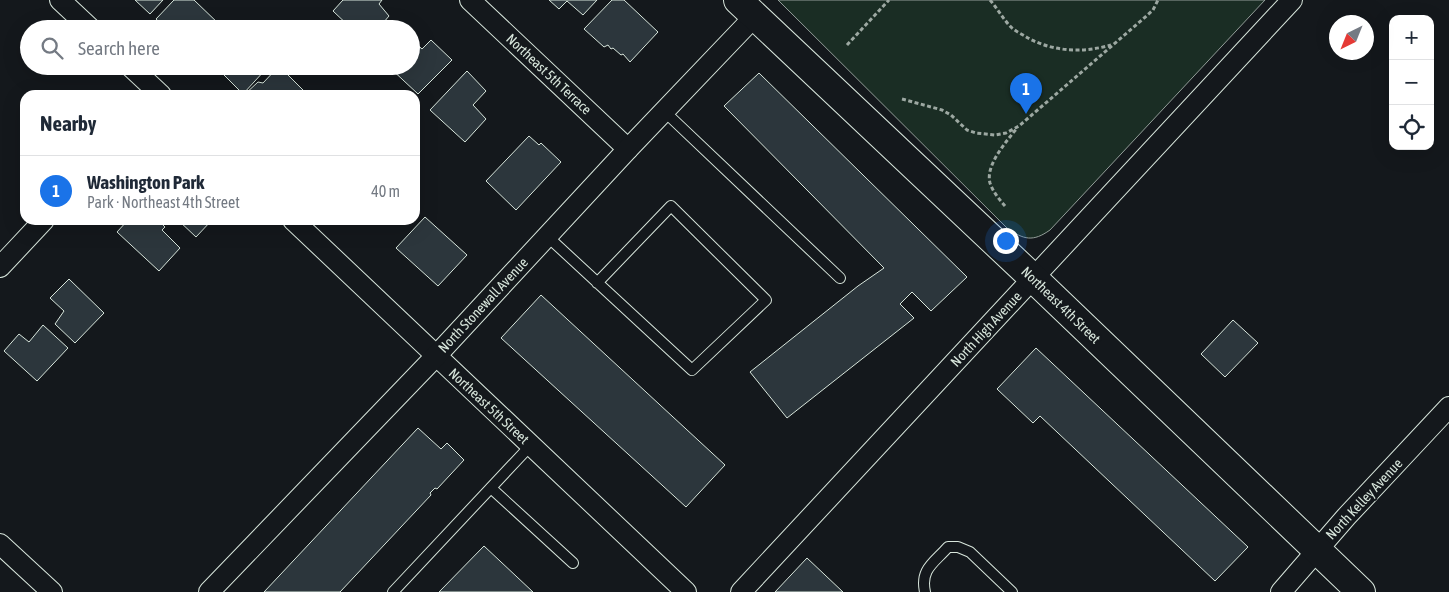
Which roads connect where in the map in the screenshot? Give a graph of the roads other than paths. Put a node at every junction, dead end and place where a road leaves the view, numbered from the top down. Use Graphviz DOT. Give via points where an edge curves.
graph roads {
  1 [pos="60,0"];
  2 [pos="470,0"];
  3 [pos="1292,0"];
  4 [pos="746,8"];
  5 [pos="81,20"];
  6 [pos="140,75"];
  7 [pos="156,90"];
  8 [pos="664,111"];
  9 [pos="628,149"];
  10 [pos="39,225"];
  11 [pos="298,225"];
  12 [pos="547,236"];
  13 [pos="0,267"];
  14 [pos="840,278"];
  15 [pos="1033,278"];
  16 [pos="597,283"];
  17 [pos="436,356"];
  18 [pos="1449,407"];
  19 [pos="531,445"];
  20 [pos="491,488"];
  21 [pos="0,544"];
  22 [pos="1317,550"];
  23 [pos="574,563"];
  24 [pos="52,592"];
  25 [pos="209,592"];
  26 [pos="393,592"];
  27 [pos="686,592"];
  28 [pos="741,592"];
  29 [pos="925,592"];
  30 [pos="1012,592"];
  31 [pos="1281,592"];
  32 [pos="1361,592"];
  1 -- 5 [label="street"];
  2 -- 9 [label="street, Northeast 5th Terrace"];
  3 -- 15 [label="street, North High Avenue"];
  4 -- 8 [label="street, North Stonewall Avenue"];
  4 -- 15 [label="main road, Northeast 4th Street"];
  6 -- 7 [label="street"];
  8 -- 9 [label="street, North Stonewall Avenue"];
  8 -- 14 [label="lane"];
  9 -- 12 [label="street, North Stonewall Avenue"];
  10 -- 13 [label="street"];
  11 -- 17 [label="street, Northeast 5th Street"];
  12 -- 16 [label="lane"];
  12 -- 17 [label="street, North Stonewall Avenue"];
  15 -- 22 [label="main road, Northeast 4th Street"];
  15 -- 28 [label="street, North High Avenue"];
  16 -- 16 [label="lane" via="692,370 766,300 671,206"];
  17 -- 19 [label="street, Northeast 5th Street"];
  17 -- 25 [label="street, North Stonewall Avenue"];
  18 -- 22 [label="street, North Kelley Avenue"];
  19 -- 20 [label="lane"];
  19 -- 27 [label="street, Northeast 5th Street"];
  20 -- 23 [label="lane"];
  20 -- 26 [label="lane"];
  21 -- 24 [label="street"];
  22 -- 31 [label="street, North Kelley Avenue"];
  22 -- 32 [label="main road, Northeast 4th Street"];
  29 -- 30 [label="lane" via="925,572 948,547 958,547 970,552"];
}
